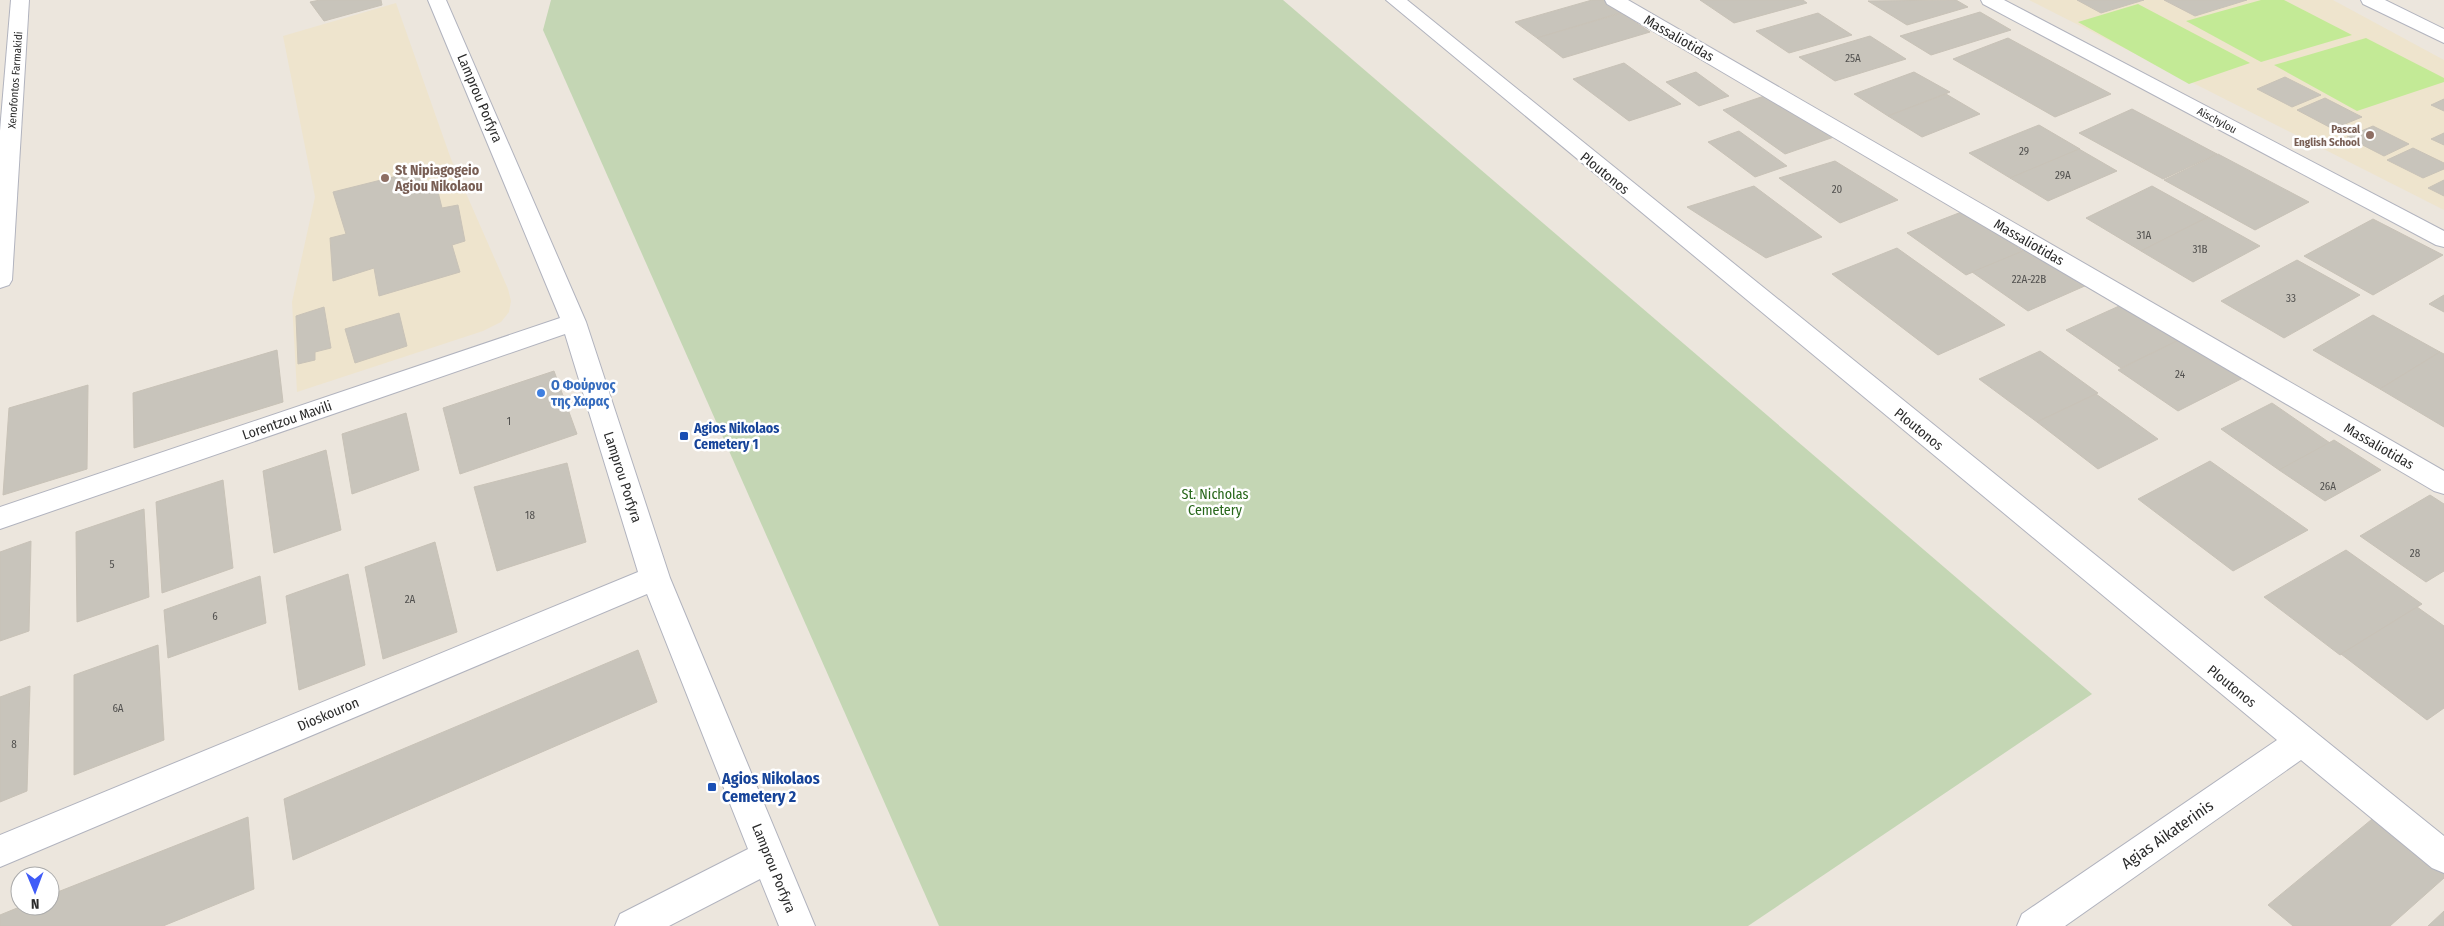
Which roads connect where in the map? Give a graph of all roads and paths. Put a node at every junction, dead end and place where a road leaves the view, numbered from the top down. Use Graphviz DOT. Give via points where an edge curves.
graph roads {
  1 [pos="20,0"];
  2 [pos="437,0"];
  3 [pos="1394,0"];
  4 [pos="1614,0"];
  5 [pos="1990,0"];
  6 [pos="2370,0"];
  7 [pos="2444,37"];
  8 [pos="7,101"];
  9 [pos="2444,240"];
  10 [pos="0,280"];
  11 [pos="574,322"];
  12 [pos="2444,484"];
  13 [pos="0,518"];
  14 [pos="655,578"];
  15 [pos="2300,742"];
  16 [pos="0,851"];
  17 [pos="769,856"];
  18 [pos="2444,858"];
  19 [pos="633,926"];
  20 [pos="797,926"];
  21 [pos="2035,926"];
  1 -- 8 [label="street, Xenofontos Farmakidi"];
  2 -- 11 [label="street, Lamprou Porfyra"];
  3 -- 15 [label="street, Ploutonos"];
  4 -- 12 [label="street, Massaliotidas"];
  5 -- 9 [label="street, Aischylou"];
  6 -- 7 [label="street"];
  8 -- 10 [label="street, Xenofontos Farmakidi"];
  11 -- 13 [label="street, Lorentzou Mavili"];
  11 -- 14 [label="street, Lamprou Porfyra"];
  14 -- 16 [label="street, Dioskouron"];
  14 -- 17 [label="street, Lamprou Porfyra"];
  15 -- 18 [label="street, Ploutonos"];
  15 -- 21 [label="street, Agias Aikaterinis"];
  17 -- 19 [label="street"];
  17 -- 20 [label="street, Lamprou Porfyra"];
}
